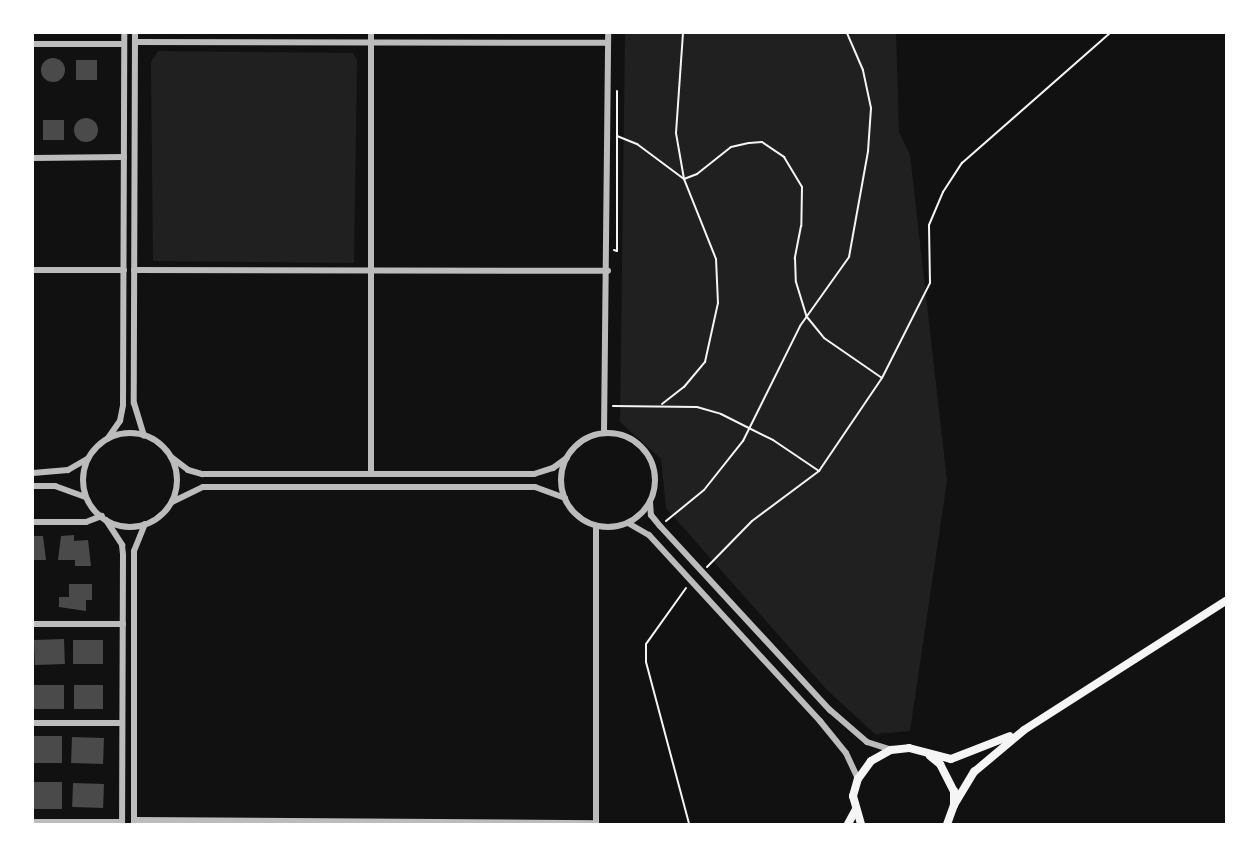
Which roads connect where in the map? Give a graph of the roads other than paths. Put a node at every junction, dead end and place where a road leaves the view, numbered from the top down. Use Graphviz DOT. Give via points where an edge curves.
graph roads {
  1 [pos="124,33"];
  2 [pos="135,33"];
  3 [pos="371,33"];
  4 [pos="608,33"];
  5 [pos="135,42"];
  6 [pos="371,43"];
  7 [pos="608,43"];
  8 [pos="33,44"];
  9 [pos="124,45"];
  10 [pos="124,157"];
  11 [pos="33,158"];
  12 [pos="33,270"];
  13 [pos="124,270"];
  14 [pos="134,270"];
  15 [pos="371,271"];
  16 [pos="608,271"];
  17 [pos="604,433"];
  18 [pos="144,435"];
  19 [pos="108,438"];
  20 [pos="89,457"];
  21 [pos="171,457"];
  22 [pos="567,458"];
  23 [pos="33,473"];
  24 [pos="371,474"];
  25 [pos="33,486"];
  26 [pos="86,497"];
  27 [pos="565,498"];
  28 [pos="172,502"];
  29 [pos="650,502"];
  30 [pos="104,518"];
  31 [pos="33,522"];
  32 [pos="628,523"];
  33 [pos="144,524"];
  34 [pos="596,526"];
  35 [pos="1226,601"];
  36 [pos="33,624"];
  37 [pos="123,624"];
  38 [pos="33,723"];
  39 [pos="122,723"];
  40 [pos="1024,730"];
  41 [pos="891,750"];
  42 [pos="927,754"];
  43 [pos="858,778"];
  44 [pos="954,805"];
  45 [pos="855,811"];
  46 [pos="33,822"];
  47 [pos="134,822"];
  48 [pos="239,822"];
  49 [pos="122,823"];
  50 [pos="338,823"];
  51 [pos="596,823"];
  52 [pos="848,824"];
  53 [pos="861,824"];
  54 [pos="947,824"];
  1 -- 9 [label="street"];
  2 -- 5 [label="street"];
  3 -- 6 [label="street"];
  4 -- 7 [label="street"];
  5 -- 6 [label="street"];
  5 -- 14 [label="street"];
  6 -- 7 [label="street"];
  6 -- 15 [label="street"];
  7 -- 16 [label="street"];
  8 -- 9 [label="street"];
  9 -- 10 [label="street"];
  10 -- 11 [label="street"];
  10 -- 13 [label="street"];
  12 -- 13 [label="street"];
  13 -- 19 [label="street" via="123,405 120,421"];
  14 -- 15 [label="street"];
  14 -- 18 [label="street" via="134,403"];
  15 -- 16 [label="street"];
  15 -- 24 [label="street"];
  16 -- 17 [label="street"];
  17 -- 22 [label="street" via="586,438"];
  17 -- 29 [label="street" via="622,435 639,445 649,458 655,475"];
  18 -- 19 [label="street" via="126,433"];
  18 -- 21 [label="street"];
  19 -- 20 [label="street"];
  20 -- 23 [label="street" via="68,470"];
  20 -- 26 [label="street" via="83,482"];
  21 -- 24 [label="street" via="188,470 202,474"];
  21 -- 28 [label="street" via="177,485"];
  22 -- 24 [label="street" via="534,474"];
  22 -- 27 [label="street" via="561,482"];
  25 -- 26 [label="street" via="55,486"];
  26 -- 30 [label="street"];
  27 -- 28 [label="street" via="535,487 203,487"];
  27 -- 34 [label="street" via="584,521"];
  28 -- 33 [label="street"];
  29 -- 32 [label="street"];
  29 -- 41 [label="street" via="651,515 660,526 830,710 867,742"];
  30 -- 31 [label="street"];
  30 -- 33 [label="street" via="120,526"];
  30 -- 37 [label="street" via="122,545"];
  32 -- 34 [label="street"];
  32 -- 43 [label="street" via="649,536 820,721 846,753"];
  33 -- 47 [label="street" via="134,551"];
  34 -- 51 [label="street"];
  35 -- 40 [label="main road"];
  36 -- 37 [label="street"];
  37 -- 39 [label="street"];
  38 -- 39 [label="street"];
  39 -- 49 [label="street"];
  40 -- 42 [label="main road" via="965,756 951,759"];
  40 -- 44 [label="main road" via="974,772"];
  41 -- 42 [label="main road" via="909,748"];
  41 -- 43 [label="main road" via="871,760"];
  42 -- 44 [label="main road" via="950,779"];
  43 -- 45 [label="main road"];
  44 -- 54 [label="main road"];
  45 -- 52 [label="main road"];
  45 -- 53 [label="main road"];
  46 -- 49 [label="street"];
  47 -- 48 [label="street"];
  48 -- 50 [label="street"];
  50 -- 51 [label="street"];
}
